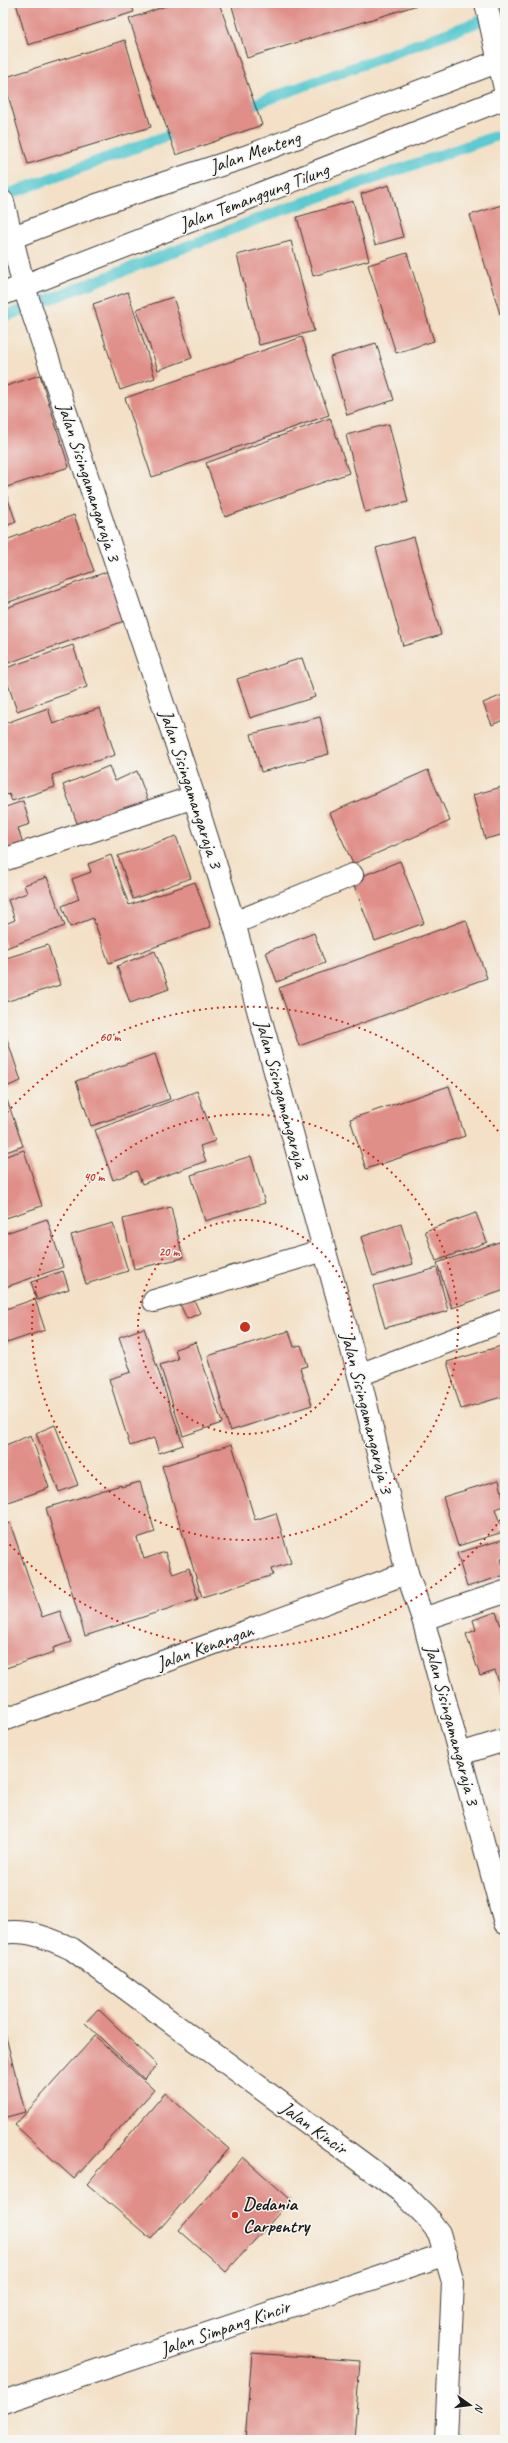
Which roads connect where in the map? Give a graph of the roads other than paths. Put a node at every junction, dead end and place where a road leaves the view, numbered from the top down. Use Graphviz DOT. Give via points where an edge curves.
graph roads {
  1 [pos="486,3"];
  2 [pos="502,60"];
  3 [pos="505,89"];
  4 [pos="505,98"];
  5 [pos="3,202"];
  6 [pos="8,240"];
  7 [pos="24,287"];
  8 [pos="3,294"];
  9 [pos="194,797"];
  10 [pos="3,860"];
  11 [pos="352,875"];
  12 [pos="234,923"];
  13 [pos="324,1250"];
  14 [pos="154,1301"];
  15 [pos="505,1320"];
  16 [pos="360,1375"];
  17 [pos="407,1573"];
  18 [pos="505,1592"];
  19 [pos="423,1619"];
  20 [pos="3,1720"];
  21 [pos="505,1740"];
  22 [pos="460,1754"];
  23 [pos="505,1923"];
  24 [pos="3,1933"];
  25 [pos="446,2254"];
  26 [pos="3,2402"];
  27 [pos="446,2440"];
  1 -- 2 [label="street"];
  2 -- 3 [label="street"];
  2 -- 6 [label="street, Jalan Menteng" via="245,157 96,205"];
  4 -- 7 [label="street, Jalan Temanggung Tilung"];
  5 -- 6 [label="street, Jalan Sisingamangaraja 3"];
  6 -- 7 [label="street, Jalan Sisingamangaraja 3"];
  7 -- 8 [label="street, Jalan Temanggung Tilung"];
  7 -- 9 [label="street, Jalan Sisingamangaraja 3"];
  9 -- 10 [label="street"];
  9 -- 12 [label="street, Jalan Sisingamangaraja 3"];
  11 -- 12 [label="street"];
  12 -- 13 [label="street, Jalan Sisingamangaraja 3"];
  13 -- 14 [label="street"];
  13 -- 16 [label="street, Jalan Sisingamangaraja 3"];
  15 -- 16 [label="street"];
  16 -- 17 [label="street, Jalan Sisingamangaraja 3"];
  17 -- 19 [label="street, Jalan Sisingamangaraja 3"];
  17 -- 20 [label="street, Jalan Kenangan"];
  18 -- 19 [label="street"];
  19 -- 22 [label="street, Jalan Sisingamangaraja 3"];
  21 -- 22 [label="street"];
  22 -- 23 [label="street, Jalan Sisingamangaraja 3"];
  24 -- 25 [label="street, Jalan Kincir" via="32,1934 72,1949 403,2193 439,2233"];
  25 -- 26 [label="street, Jalan Simpang Kincir"];
  25 -- 27 [label="street, Jalan Kincir" via="454,2282 454,2304"];
}
